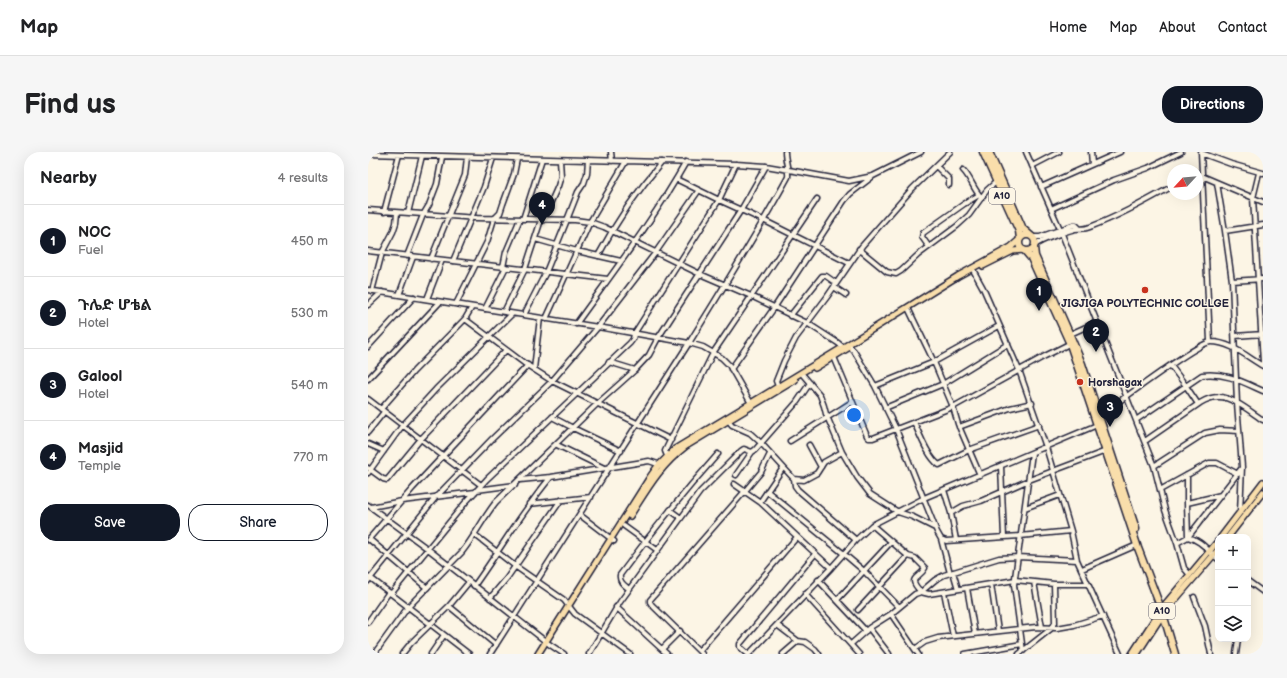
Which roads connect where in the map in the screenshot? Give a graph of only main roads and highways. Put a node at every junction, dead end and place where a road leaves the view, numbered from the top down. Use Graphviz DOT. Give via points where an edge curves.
graph roads {
  1 [pos="983,152"];
  2 [pos="989,152"];
  3 [pos="1032,236"];
  4 [pos="1020,240"];
  5 [pos="1035,246"];
  6 [pos="1024,251"];
  7 [pos="973,270"];
  8 [pos="1068,335"];
  9 [pos="1072,343"];
  10 [pos="846,347"];
  11 [pos="752,404"];
  12 [pos="668,458"];
  13 [pos="661,465"];
  14 [pos="1263,482"];
  15 [pos="1263,492"];
  16 [pos="1223,534"];
  17 [pos="1230,534"];
  18 [pos="613,540"];
  19 [pos="1214,556"];
  20 [pos="1147,569"];
  21 [pos="1162,611"];
  22 [pos="548,643"];
  23 [pos="538,654"];
  24 [pos="542,654"];
  25 [pos="1132,654"];
  26 [pos="1137,654"];
  27 [pos="1175,654"];
  1 -- 4 [label="highway, A10" via="1019,231"];
  2 -- 3 [label="highway, A10" via="1023,229"];
  3 -- 4 [label="highway" via="1025,235"];
  3 -- 5 [label="highway, A10"];
  4 -- 6 [label="highway, A10" via="1020,246"];
  4 -- 7 [label="main road"];
  5 -- 6 [label="highway" via="1030,251"];
  5 -- 8 [label="highway, A10" via="1035,256"];
  6 -- 7 [label="main road" via="1014,251"];
  6 -- 8 [label="highway, A10" via="1031,258"];
  7 -- 10 [label="main road"];
  8 -- 9 [label="highway, A10"];
  9 -- 20 [label="highway, A10" via="1097,425"];
  9 -- 20 [label="highway, A10" via="1099,414"];
  10 -- 11 [label="main road"];
  10 -- 11 [label="main road" via="834,357"];
  11 -- 12 [label="main road"];
  11 -- 12 [label="main road" via="684,442"];
  12 -- 13 [label="main road"];
  13 -- 18 [label="main road"];
  13 -- 18 [label="main road" via="650,477"];
  14 -- 16 [label="main road"];
  15 -- 17 [label="main road"];
  18 -- 22 [label="main road"];
  19 -- 21 [label="main road"];
  19 -- 21 [label="main road" via="1190,576"];
  20 -- 21 [label="highway, A10"];
  21 -- 25 [label="main road"];
  21 -- 26 [label="main road"];
  21 -- 27 [label="highway, A10"];
  22 -- 23 [label="main road"];
  22 -- 24 [label="main road"];
}
